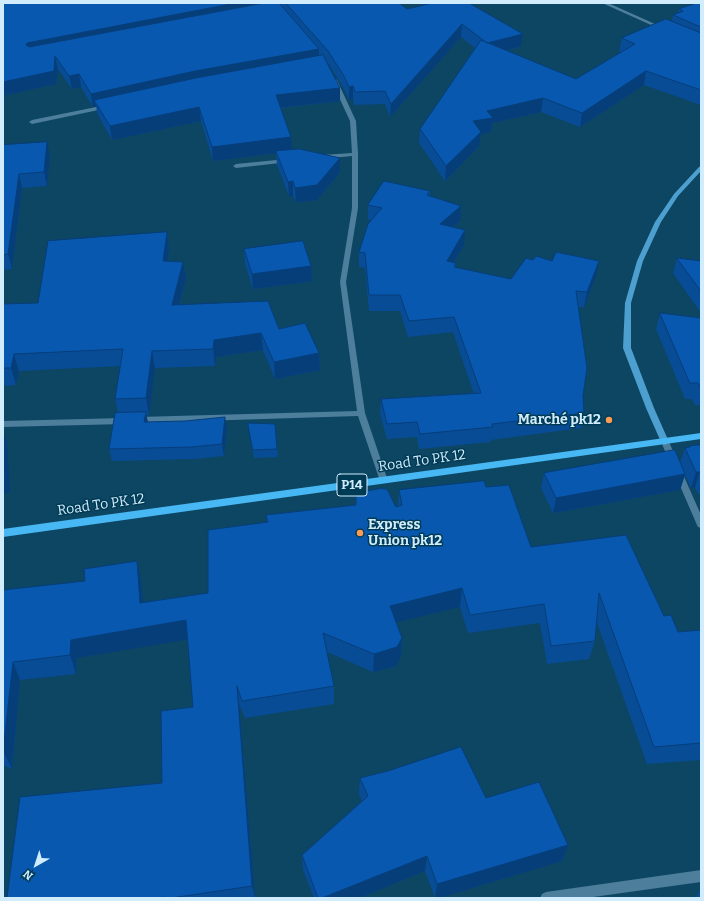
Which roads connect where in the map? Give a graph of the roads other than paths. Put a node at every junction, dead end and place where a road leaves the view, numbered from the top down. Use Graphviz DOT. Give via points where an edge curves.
graph roads {
  1 [pos="604,3"];
  2 [pos="666,30"];
  3 [pos="333,77"];
  4 [pos="113,105"];
  5 [pos="32,122"];
  6 [pos="355,154"];
  7 [pos="318,158"];
  8 [pos="296,160"];
  9 [pos="236,166"];
  10 [pos="701,168"];
  11 [pos="361,413"];
  12 [pos="3,424"];
  13 [pos="701,436"];
  14 [pos="665,442"];
  15 [pos="384,480"];
  16 [pos="701,525"];
  17 [pos="3,533"];
  18 [pos="701,876"];
  19 [pos="546,898"];
  1 -- 2 [label="street"];
  3 -- 6 [label="street" via="353,121"];
  4 -- 5 [label="street"];
  6 -- 7 [label="street"];
  6 -- 11 [label="street" via="355,208 343,282"];
  8 -- 9 [label="street"];
  10 -- 14 [label="main road" via="676,195 658,222 640,260 628,303 627,348"];
  11 -- 12 [label="street"];
  11 -- 15 [label="street"];
  13 -- 14 [label="main road, Road To PK 12 / P14"];
  14 -- 15 [label="main road, Road To PK 12 / P14"];
  14 -- 16 [label="street"];
  15 -- 17 [label="main road, Road To PK 12 / P14"];
  18 -- 19 [label="street"];
}
